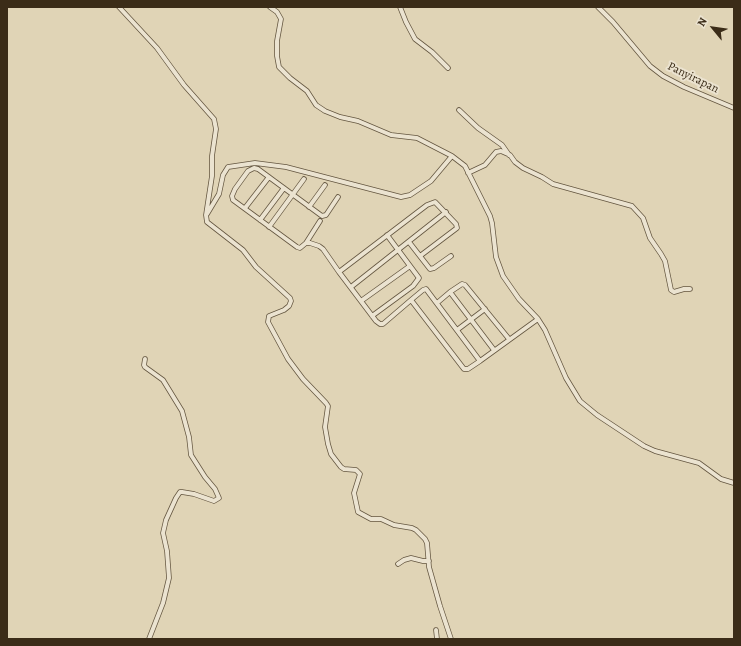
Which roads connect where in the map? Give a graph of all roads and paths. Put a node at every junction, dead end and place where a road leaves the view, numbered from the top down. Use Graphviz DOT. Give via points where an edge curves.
graph roads {
  1 [pos="270,7"];
  2 [pos="400,7"];
  3 [pos="598,7"];
  4 [pos="121,8"];
  5 [pos="448,68"];
  6 [pos="734,108"];
  7 [pos="459,110"];
  8 [pos="510,155"];
  9 [pos="452,156"];
  10 [pos="468,173"];
  11 [pos="269,177"];
  12 [pos="304,179"];
  13 [pos="324,186"];
  14 [pos="284,188"];
  15 [pos="293,195"];
  16 [pos="338,197"];
  17 [pos="309,207"];
  18 [pos="245,208"];
  19 [pos="446,212"];
  20 [pos="207,214"];
  21 [pos="260,220"];
  22 [pos="320,221"];
  23 [pos="269,227"];
  24 [pos="387,236"];
  25 [pos="409,242"];
  26 [pos="306,243"];
  27 [pos="399,250"];
  28 [pos="420,256"];
  29 [pos="451,256"];
  30 [pos="410,266"];
  31 [pos="339,272"];
  32 [pos="351,287"];
  33 [pos="690,289"];
  34 [pos="450,292"];
  35 [pos="411,300"];
  36 [pos="361,301"];
  37 [pos="437,303"];
  38 [pos="485,309"];
  39 [pos="372,316"];
  40 [pos="471,319"];
  41 [pos="538,319"];
  42 [pos="457,330"];
  43 [pos="509,339"];
  44 [pos="494,350"];
  45 [pos="145,359"];
  46 [pos="480,361"];
  47 [pos="734,483"];
  48 [pos="429,561"];
  49 [pos="398,564"];
  50 [pos="436,630"];
  51 [pos="149,639"];
  52 [pos="437,639"];
  53 [pos="451,639"];
  1 -- 9 [label="street" via="281,19 277,48 280,67 307,91 316,105 340,117 358,121 392,135 417,138"];
  2 -- 5 [label="street" via="415,39"];
  3 -- 6 [label="street, Panyirapan" via="650,66 663,76"];
  4 -- 20 [label="street" via="157,48 215,122"];
  7 -- 8 [label="street" via="502,145"];
  8 -- 10 [label="street" via="501,151 496,152 485,165"];
  8 -- 33 [label="street" via="518,165 553,184 629,205 635,209 643,218 650,238 665,261 671,290 674,292"];
  9 -- 10 [label="street" via="462,163"];
  9 -- 20 [label="street" via="431,181 410,195 401,197 286,167 255,162 228,167 223,175 219,194"];
  10 -- 41 [label="street" via="490,216 496,257 503,276 519,299"];
  11 -- 14 [label="street"];
  11 -- 18 [label="street"];
  11 -- 18 [label="street" via="258,169 248,171 232,196 232,199"];
  12 -- 15 [label="street"];
  13 -- 17 [label="street"];
  14 -- 15 [label="street"];
  14 -- 21 [label="street"];
  15 -- 17 [label="street"];
  15 -- 23 [label="street"];
  16 -- 17 [label="street" via="328,213 323,216"];
  18 -- 21 [label="street"];
  19 -- 24 [label="street" via="431,202"];
  19 -- 25 [label="street"];
  19 -- 28 [label="street" via="457,228"];
  20 -- 48 [label="street" via="206,219 210,225 243,250 256,267 290,298 289,306 269,316 268,322 288,359 328,406 325,427 331,454 341,467 360,474 354,493 358,512 371,519 381,519 416,530 427,543"];
  21 -- 23 [label="street"];
  22 -- 26 [label="street"];
  23 -- 26 [label="street" via="298,248"];
  24 -- 27 [label="street"];
  24 -- 31 [label="street"];
  25 -- 27 [label="street"];
  25 -- 28 [label="street"];
  26 -- 31 [label="street" via="324,250"];
  27 -- 30 [label="street"];
  27 -- 32 [label="street"];
  28 -- 29 [label="street" via="432,269"];
  30 -- 36 [label="street"];
  30 -- 39 [label="street" via="419,278 416,283"];
  31 -- 32 [label="street"];
  32 -- 36 [label="street"];
  34 -- 37 [label="street"];
  34 -- 38 [label="street" via="464,284"];
  34 -- 40 [label="street"];
  35 -- 37 [label="street" via="426,290"];
  35 -- 39 [label="street" via="381,324"];
  35 -- 46 [label="street" via="464,369"];
  36 -- 39 [label="street"];
  37 -- 42 [label="street"];
  38 -- 40 [label="street"];
  38 -- 43 [label="street"];
  40 -- 42 [label="street"];
  40 -- 44 [label="street"];
  41 -- 43 [label="street"];
  41 -- 47 [label="street" via="551,341 566,378 587,408 644,446 699,463 721,479"];
  42 -- 46 [label="street"];
  43 -- 44 [label="street"];
  44 -- 46 [label="street"];
  45 -- 51 [label="street" via="145,367 163,380 182,410 191,455 219,498 214,501 180,492 176,498 163,534 167,551 168,578 163,603"];
  48 -- 49 [label="street" via="411,558"];
  48 -- 53 [label="street"];
  50 -- 52 [label="street"];
}
